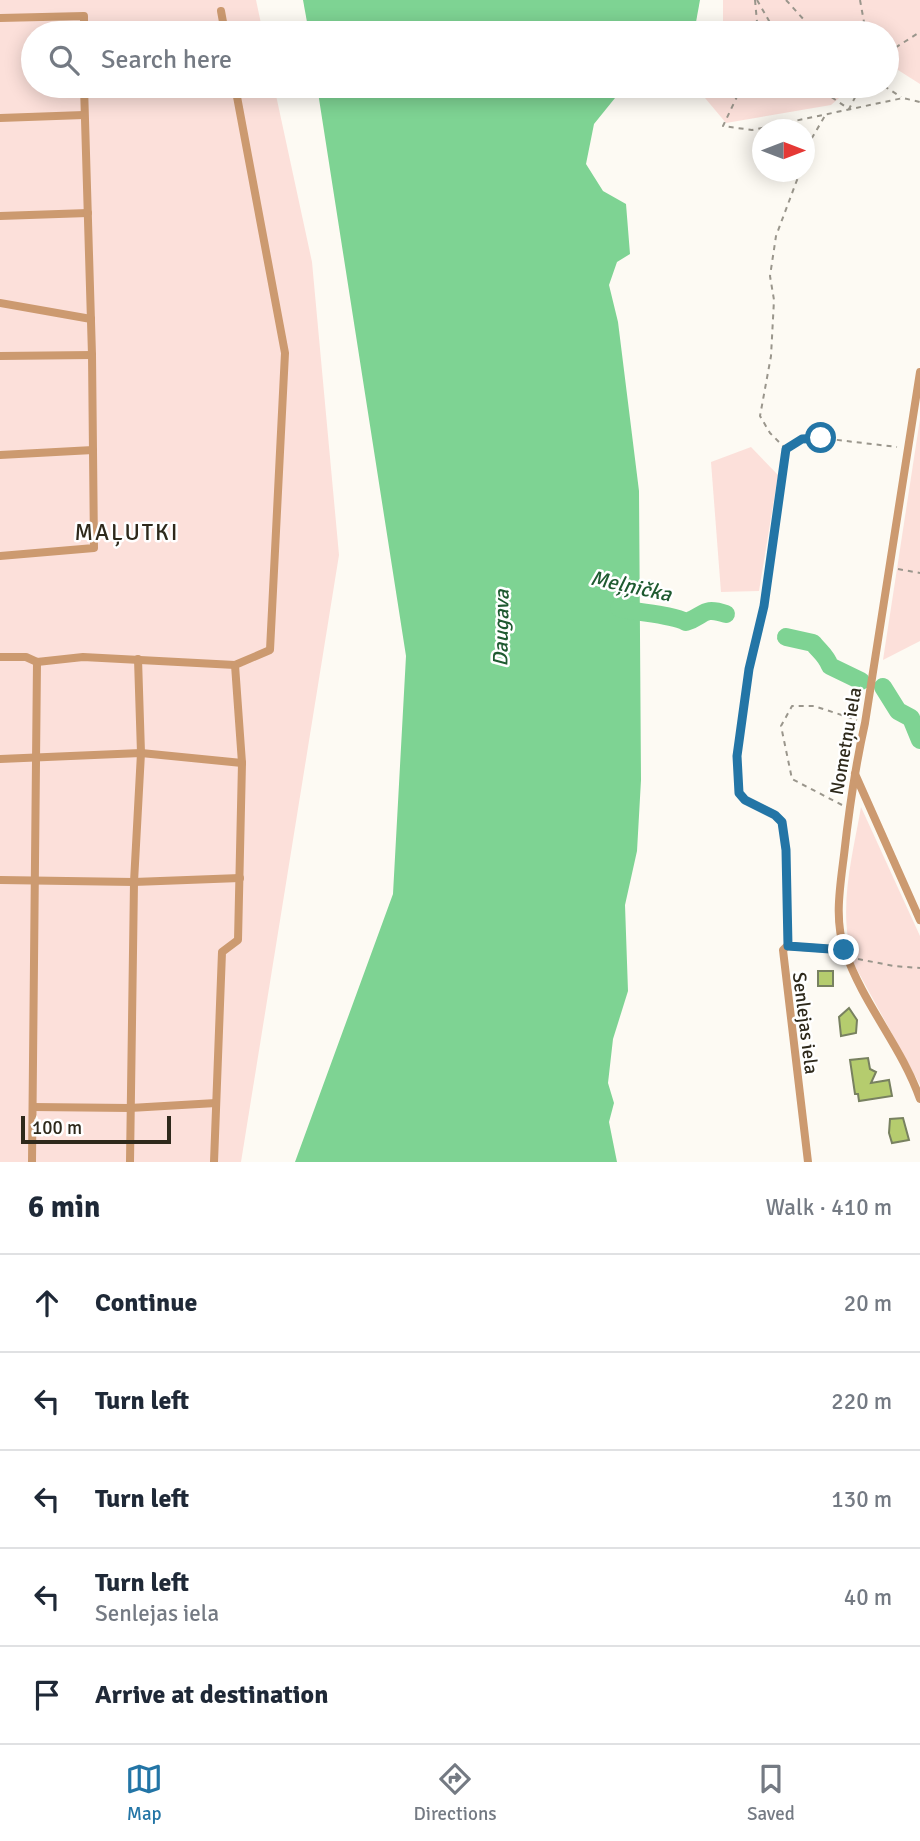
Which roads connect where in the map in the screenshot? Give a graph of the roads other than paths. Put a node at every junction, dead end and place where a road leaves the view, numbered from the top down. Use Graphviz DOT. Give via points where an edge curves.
graph roads {
  1 [pos="221,11"];
  2 [pos="0,18"];
  3 [pos="84,21"];
  4 [pos="223,21"];
  5 [pos="84,98"];
  6 [pos="237,98"];
  7 [pos="84,116"];
  8 [pos="0,118"];
  9 [pos="88,213"];
  10 [pos="0,216"];
  11 [pos="0,303"];
  12 [pos="91,319"];
  13 [pos="92,355"];
  14 [pos="0,356"];
  15 [pos="920,372"];
  16 [pos="93,450"];
  17 [pos="0,455"];
  18 [pos="0,555"];
  19 [pos="0,657"];
  20 [pos="138,659"];
  21 [pos="37,662"];
  22 [pos="236,665"];
  23 [pos="141,754"];
  24 [pos="0,759"];
  25 [pos="37,759"];
  26 [pos="242,763"];
  27 [pos="854,771"];
  28 [pos="240,878"];
  29 [pos="0,880"];
  30 [pos="36,881"];
  31 [pos="134,882"];
  32 [pos="920,920"];
  33 [pos="846,953"];
  34 [pos="920,1100"];
  35 [pos="216,1103"];
  36 [pos="33,1107"];
  37 [pos="130,1108"];
  38 [pos="32,1162"];
  39 [pos="130,1162"];
  40 [pos="214,1162"];
  41 [pos="808,1162"];
  1 -- 4 [label="street"];
  2 -- 3 [label="street" via="84,16"];
  5 -- 7 [label="street"];
  6 -- 22 [label="street" via="285,353 270,650"];
  7 -- 8 [label="street"];
  7 -- 9 [label="street"];
  9 -- 10 [label="street"];
  9 -- 12 [label="street"];
  11 -- 12 [label="street"];
  12 -- 13 [label="street"];
  13 -- 14 [label="street"];
  13 -- 16 [label="street"];
  15 -- 27 [label="street, Nometņu iela"];
  16 -- 17 [label="street"];
  16 -- 18 [label="street" via="94,548"];
  19 -- 21 [label="street"];
  20 -- 21 [label="street" via="83,657"];
  20 -- 22 [label="street"];
  20 -- 23 [label="street"];
  21 -- 25 [label="street"];
  22 -- 26 [label="street"];
  23 -- 25 [label="street"];
  23 -- 26 [label="street"];
  23 -- 31 [label="street"];
  24 -- 25 [label="street"];
  25 -- 30 [label="street"];
  26 -- 28 [label="street"];
  27 -- 32 [label="street"];
  27 -- 33 [label="street, Nometņu iela" via="838,915"];
  28 -- 31 [label="street"];
  28 -- 35 [label="street" via="238,940 222,952"];
  29 -- 30 [label="street"];
  30 -- 31 [label="street"];
  30 -- 36 [label="street"];
  31 -- 37 [label="street"];
  33 -- 34 [label="street, Nometņu iela"];
  33 -- 41 [label="street, Senlejas iela" via="788,946 783,950"];
  35 -- 37 [label="street"];
  35 -- 40 [label="street"];
  36 -- 37 [label="street"];
  36 -- 38 [label="street"];
  37 -- 39 [label="street"];
}
